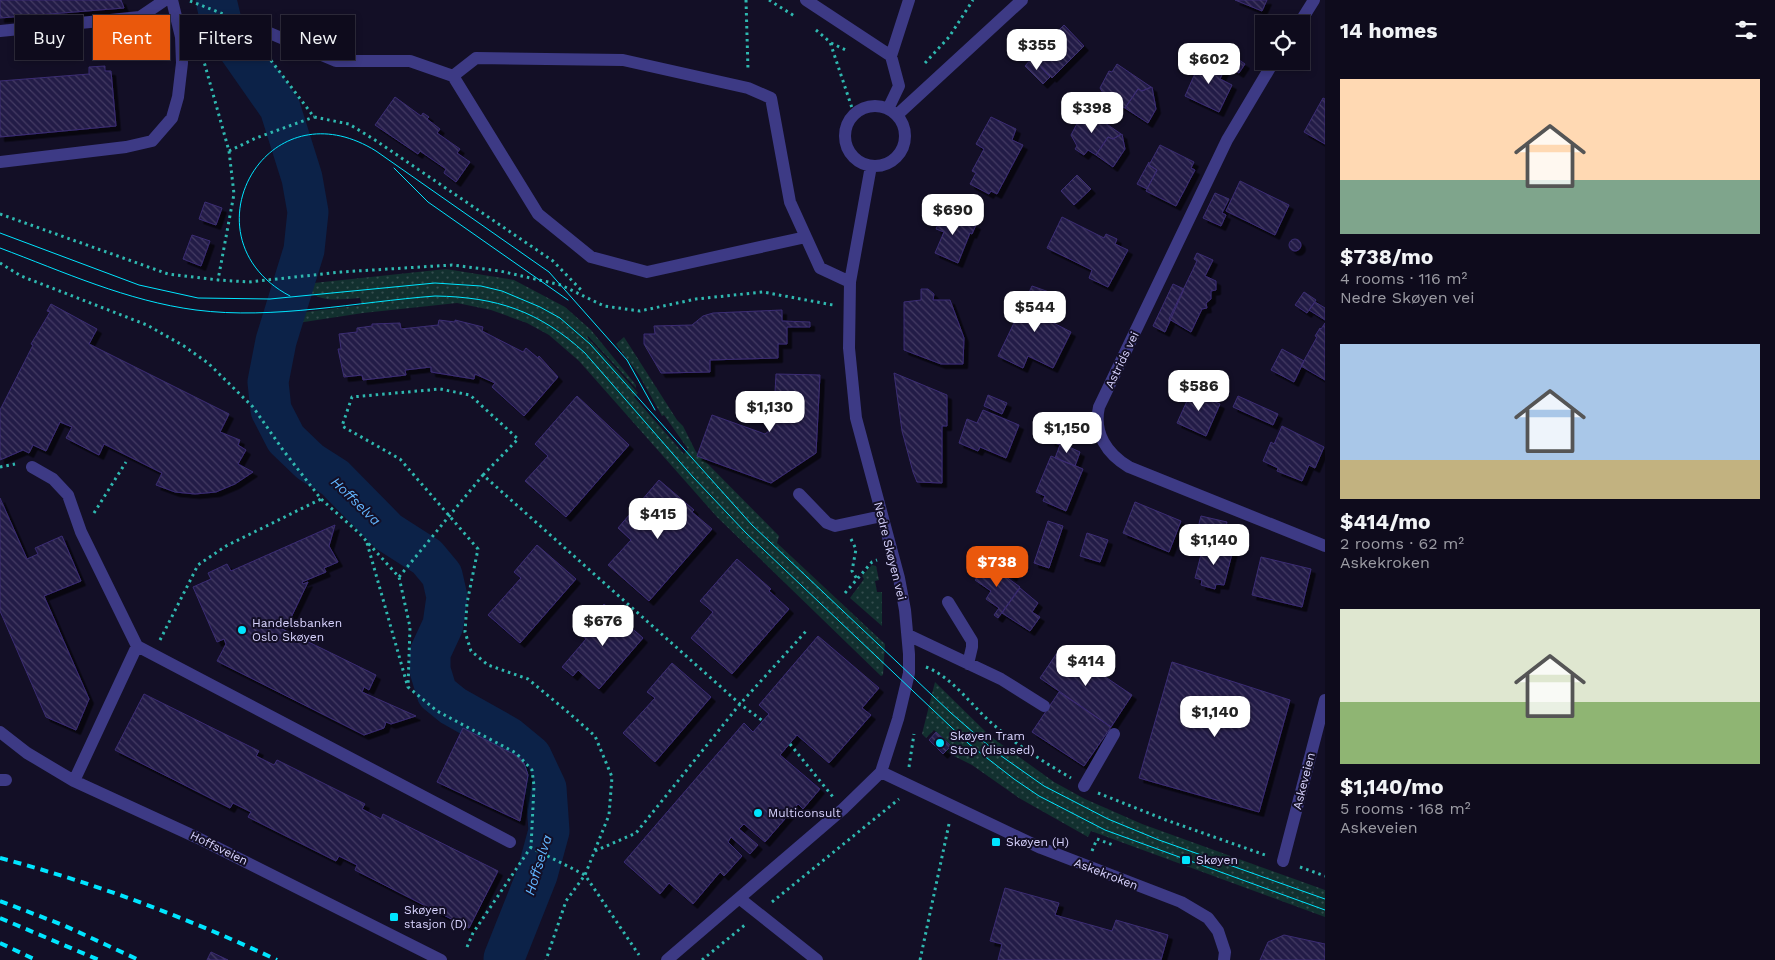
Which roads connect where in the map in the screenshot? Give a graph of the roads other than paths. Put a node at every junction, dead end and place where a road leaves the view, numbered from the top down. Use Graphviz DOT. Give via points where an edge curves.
graph roads {
  1 [pos="165,0"];
  2 [pos="172,0"];
  3 [pos="806,0"];
  4 [pos="909,0"];
  5 [pos="1022,0"];
  6 [pos="1314,0"];
  7 [pos="1305,15"];
  8 [pos="0,32"];
  9 [pos="271,34"];
  10 [pos="891,56"];
  11 [pos="1269,70"];
  12 [pos="453,76"];
  13 [pos="893,112"];
  14 [pos="0,162"];
  15 [pos="871,166"];
  16 [pos="806,237"];
  17 [pos="850,282"];
  18 [pos="32,467"];
  19 [pos="799,494"];
  20 [pos="882,516"];
  21 [pos="1325,546"];
  22 [pos="948,602"];
  23 [pos="908,635"];
  24 [pos="137,646"];
  25 [pos="968,664"];
  26 [pos="1325,700"];
  27 [pos="1044,706"];
  28 [pos="0,732"];
  29 [pos="1114,734"];
  30 [pos="881,772"];
  31 [pos="74,781"];
  32 [pos="1084,786"];
  33 [pos="510,842"];
  34 [pos="1283,861"];
  35 [pos="739,898"];
  36 [pos="441,960"];
  37 [pos="668,960"];
  38 [pos="817,960"];
  39 [pos="1224,960"];
  1 -- 8 [label="street" via="140,17"];
  2 -- 14 [label="street" via="181,37 178,97 172,118 152,141"];
  3 -- 10 [label="street"];
  4 -- 10 [label="street"];
  5 -- 13 [label="street"];
  6 -- 7 [label="street"];
  9 -- 12 [label="street" via="336,61 410,61"];
  10 -- 13 [label="street" via="899,86"];
  11 -- 21 [label="street, Astrids vei" via="1227,140 1099,407 1098,430 1110,452 1129,467"];
  12 -- 16 [label="street" via="538,214 591,257 647,272"];
  12 -- 16 [label="street" via="476,58 623,60 748,88 771,98 790,202"];
  13 -- 15 [label="street" via="906,135 904,145 891,162"];
  13 -- 15 [label="street" via="873,106 864,108 854,114 846,128 846,145 852,155"];
  15 -- 17 [label="street, Nedre Skøyen vei"];
  16 -- 17 [label="street" via="820,268"];
  17 -- 20 [label="street, Nedre Skøyen vei" via="849,348 856,418"];
  18 -- 24 [label="street" via="53,479 68,495 81,532"];
  19 -- 20 [label="street" via="827,523 835,526"];
  20 -- 23 [label="street, Nedre Skøyen vei" via="899,578"];
  22 -- 25 [label="street" via="972,641"];
  23 -- 25 [label="street"];
  23 -- 30 [label="street, Nedre Skøyen vei" via="909,673"];
  24 -- 31 [label="street"];
  24 -- 33 [label="street"];
  25 -- 27 [label="street" via="1001,679"];
  26 -- 34 [label="street, Askeveien"];
  28 -- 31 [label="street, Hoffsveien" via="34,758"];
  29 -- 32 [label="street"];
  30 -- 35 [label="street, Nedre Skøyen vei"];
  30 -- 39 [label="street, Askekroken" via="1041,848 1180,902 1208,918 1218,932"];
  31 -- 36 [label="street, Hoffsveien" via="198,838"];
  35 -- 37 [label="street, Nedre Skøyen vei"];
  35 -- 38 [label="street"];
}
